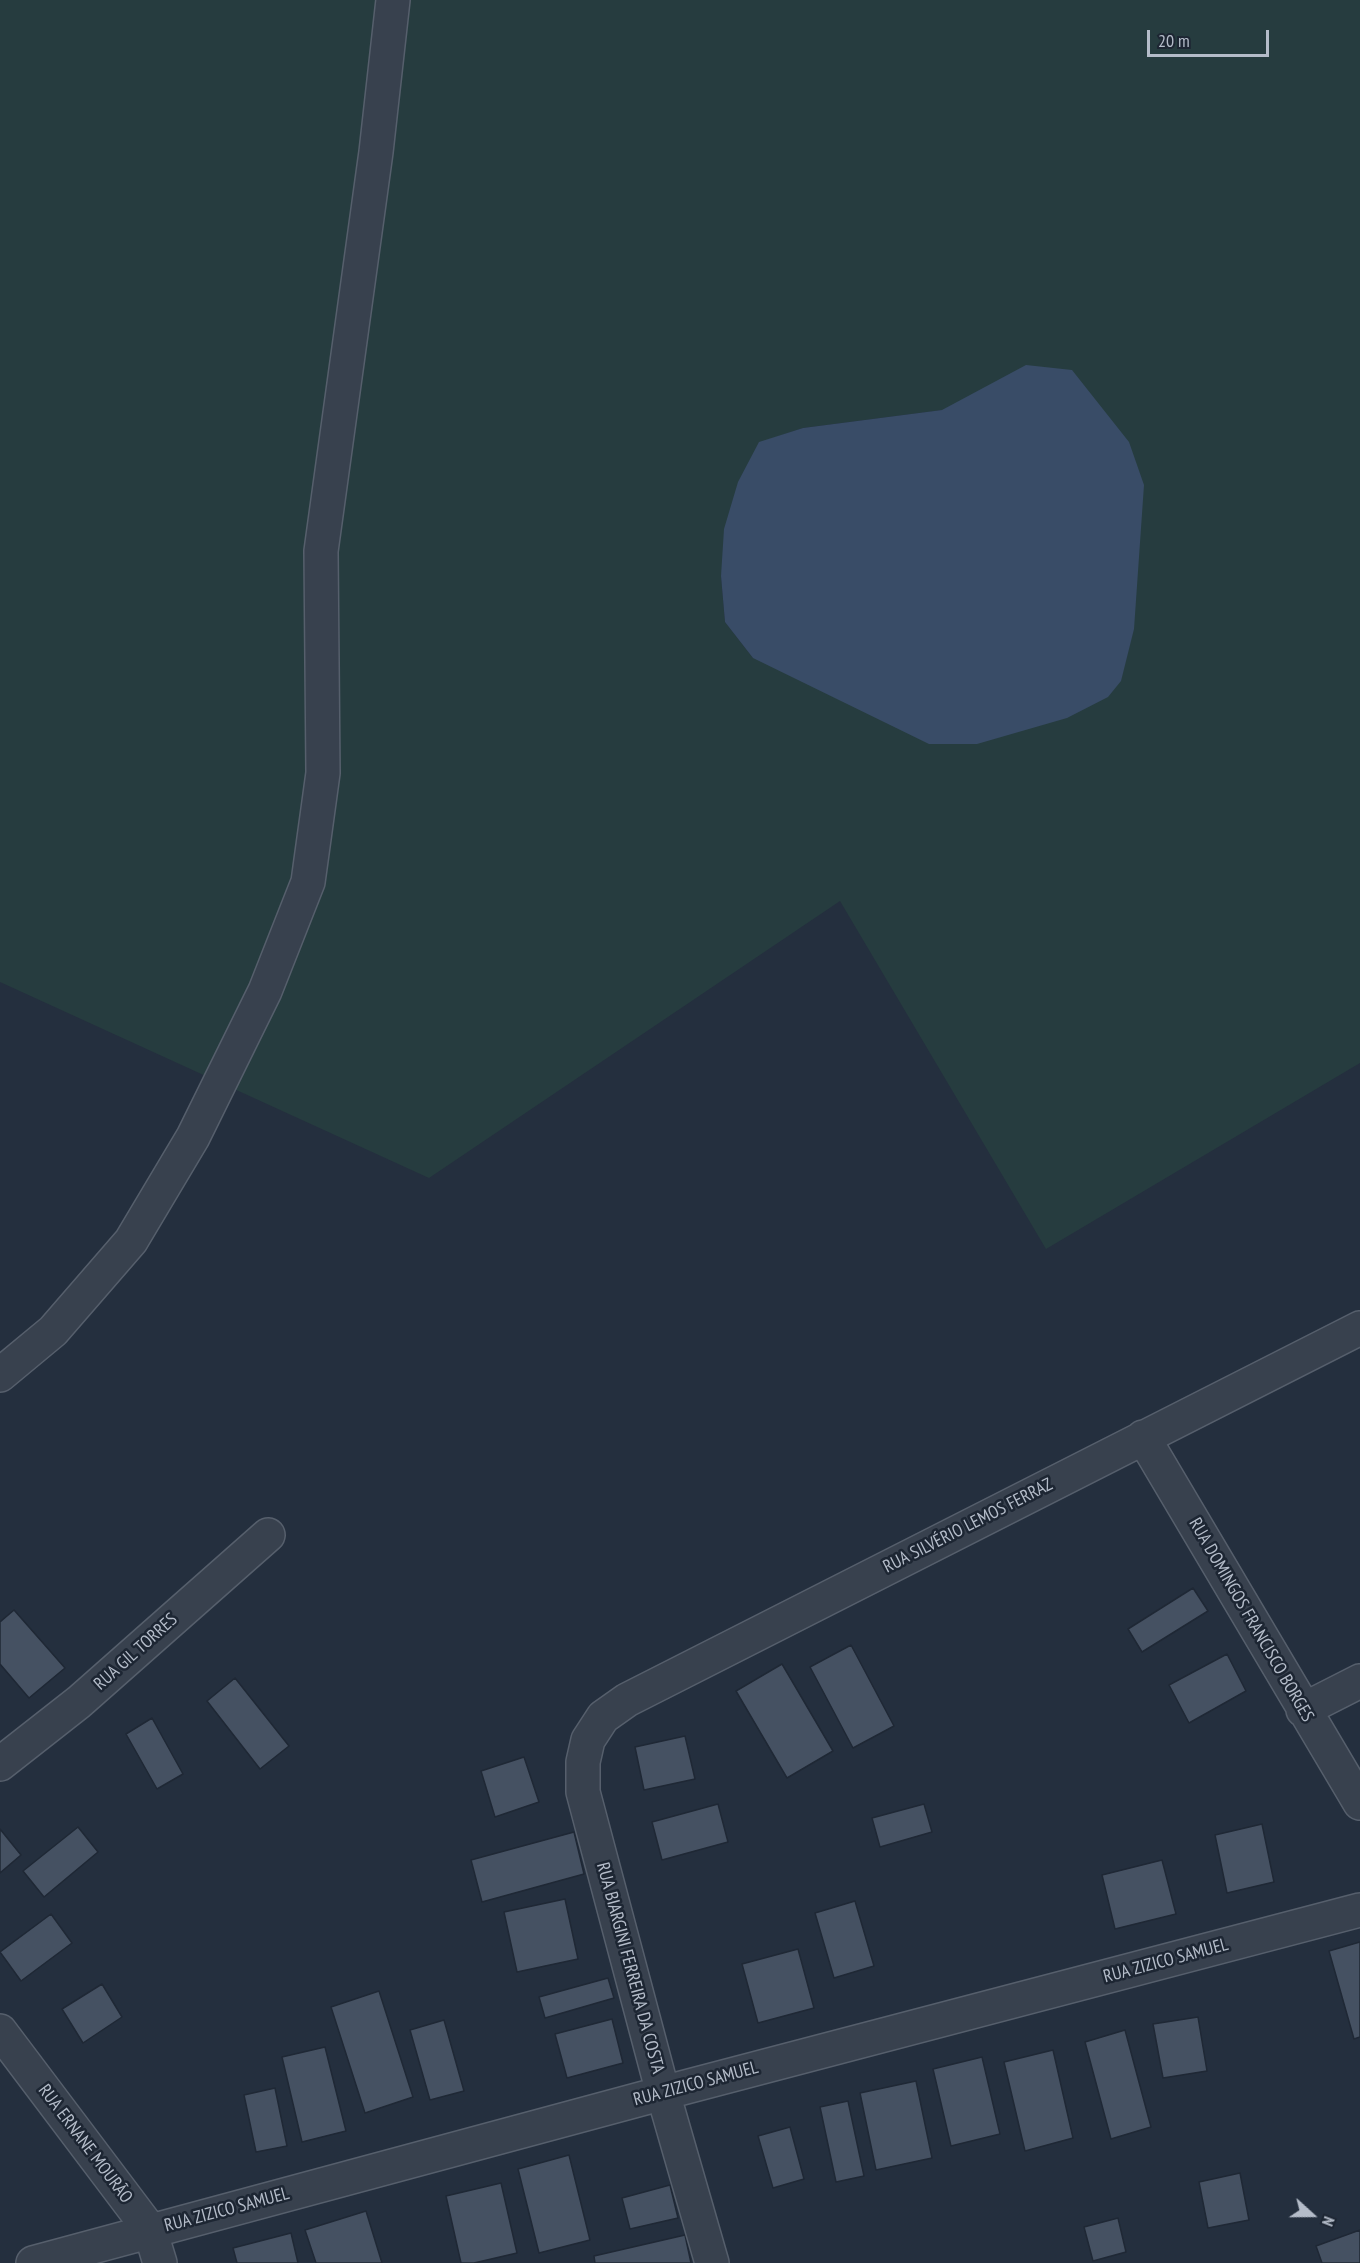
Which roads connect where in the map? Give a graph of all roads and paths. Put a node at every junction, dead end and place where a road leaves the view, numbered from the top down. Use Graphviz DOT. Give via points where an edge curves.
graph roads {
  1 [pos="393,0"];
  2 [pos="1360,1328"];
  3 [pos="0,1375"];
  4 [pos="1143,1437"];
  5 [pos="268,1535"];
  6 [pos="1360,1681"];
  7 [pos="1303,1710"];
  8 [pos="588,1740"];
  9 [pos="0,1764"];
  10 [pos="1360,1803"];
  11 [pos="1360,1910"];
  12 [pos="0,2031"];
  13 [pos="663,2093"];
  14 [pos="150,2230"];
  15 [pos="33,2263"];
  16 [pos="160,2263"];
  17 [pos="712,2263"];
  1 -- 3 [label="street" via="321,551 323,773 308,882 266,991 194,1137 131,1241 53,1331"];
  2 -- 4 [label="street, RUA SILVÉRIO LEMOS FERRAZ"];
  4 -- 7 [label="street, RUA DOMINGOS FRANCISCO BORGES"];
  4 -- 8 [label="street, RUA SILVÉRIO LEMOS FERRAZ" via="627,1700 603,1718"];
  5 -- 9 [label="street, RUA GIL TORRES" via="79,1702"];
  6 -- 7 [label="street"];
  7 -- 10 [label="street, RUA DOMINGOS FRANCISCO BORGES"];
  8 -- 13 [label="street, RUA BIARGINI FERREIRA DA COSTA" via="583,1792"];
  11 -- 13 [label="street, RUA ZIZICO SAMUEL"];
  12 -- 14 [label="street, RUA ERNANE MOURÃO"];
  13 -- 14 [label="street, RUA ZIZICO SAMUEL"];
  13 -- 17 [label="street, RUA BIARGINI FERREIRA DA COSTA"];
  14 -- 15 [label="street, RUA ZIZICO SAMUEL"];
  14 -- 16 [label="street, RUA ERNANE MOURÃO"];
}
